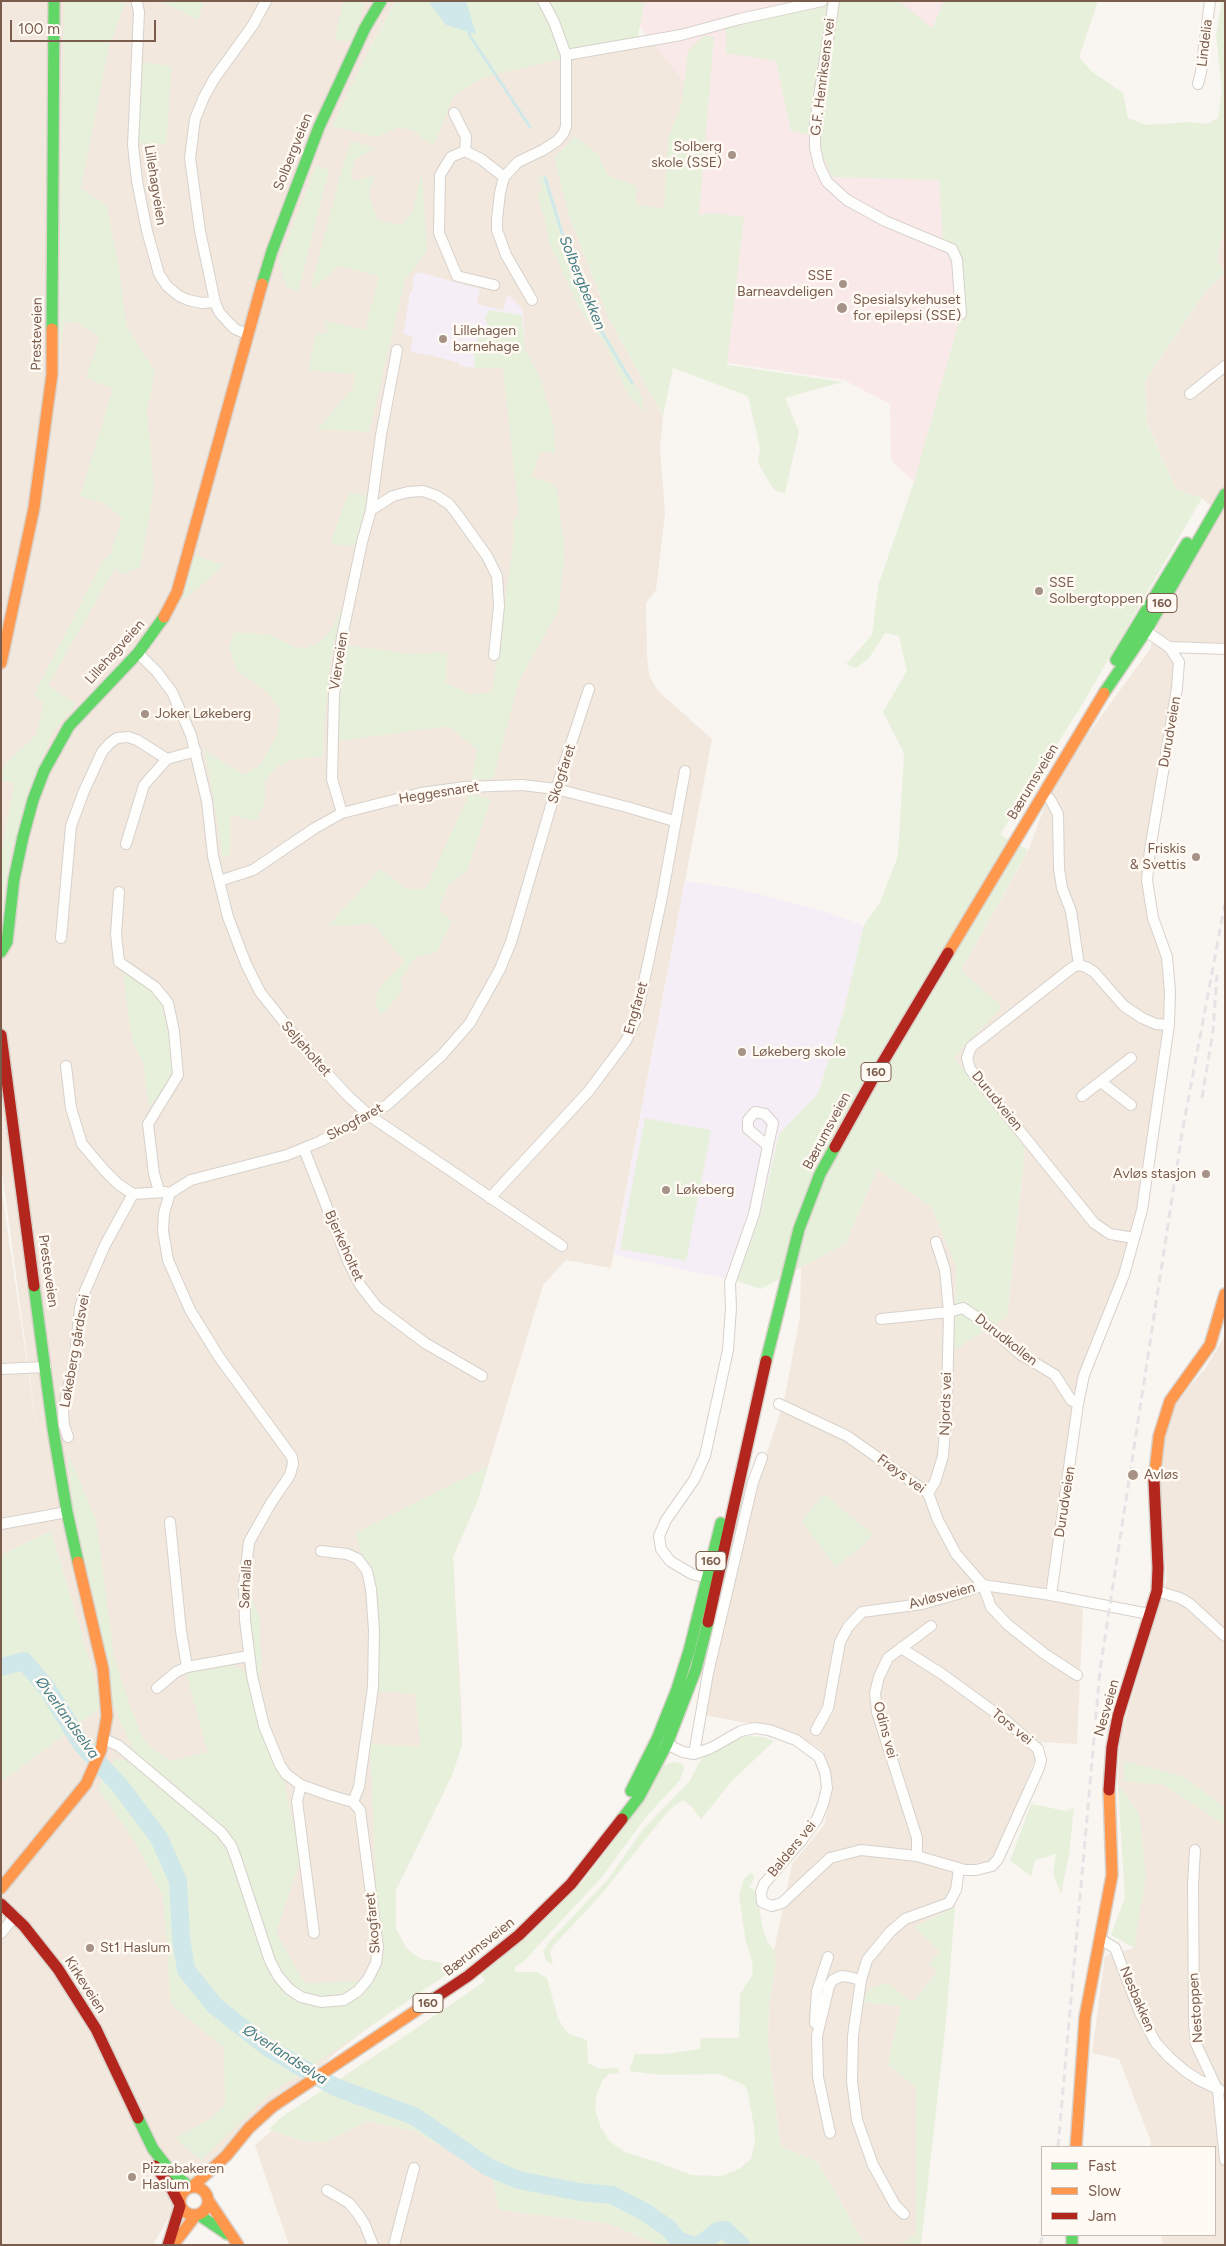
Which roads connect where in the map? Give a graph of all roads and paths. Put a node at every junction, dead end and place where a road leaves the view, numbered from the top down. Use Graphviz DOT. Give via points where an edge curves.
graph roads {
  1 [pos="54,1"];
  2 [pos="266,1"];
  3 [pos="381,1"];
  4 [pos="543,1"];
  5 [pos="822,1"];
  6 [pos="834,1"];
  7 [pos="1210,1"];
  8 [pos="137,3"];
  9 [pos="566,55"];
  10 [pos="1198,84"];
  11 [pos="454,114"];
  12 [pos="465,151"];
  13 [pos="504,177"];
  14 [pos="494,286"];
  15 [pos="532,300"];
  16 [pos="215,302"];
  17 [pos="961,314"];
  18 [pos="250,322"];
  19 [pos="247,334"];
  20 [pos="397,350"];
  21 [pos="1225,366"];
  22 [pos="1190,394"];
  23 [pos="1224,495"];
  24 [pos="371,510"];
  25 [pos="1141,628"];
  26 [pos="1169,647"];
  27 [pos="1225,649"];
  28 [pos="138,653"];
  29 [pos="494,655"];
  30 [pos="1,663"];
  31 [pos="589,689"];
  32 [pos="196,751"];
  33 [pos="167,759"];
  34 [pos="685,771"];
  35 [pos="556,789"];
  36 [pos="1050,799"];
  37 [pos="342,813"];
  38 [pos="674,821"];
  39 [pos="126,844"];
  40 [pos="219,882"];
  41 [pos="119,892"];
  42 [pos="61,938"];
  43 [pos="1,952"];
  44 [pos="1079,965"];
  45 [pos="1169,1025"];
  46 [pos="1,1035"];
  47 [pos="1132,1058"];
  48 [pos="66,1066"];
  49 [pos="1101,1082"];
  50 [pos="1082,1096"];
  51 [pos="1131,1105"];
  52 [pos="370,1116"];
  53 [pos="768,1146"];
  54 [pos="304,1149"];
  55 [pos="159,1191"];
  56 [pos="170,1193"];
  57 [pos="133,1194"];
  58 [pos="490,1198"];
  59 [pos="1134,1238"];
  60 [pos="936,1242"];
  61 [pos="562,1246"];
  62 [pos="1225,1294"];
  63 [pos="949,1312"];
  64 [pos="881,1319"];
  65 [pos="46,1367"];
  66 [pos="1,1369"];
  67 [pos="482,1376"];
  68 [pos="779,1404"];
  69 [pos="1078,1404"];
  70 [pos="68,1436"];
  71 [pos="762,1458"];
  72 [pos="928,1493"];
  73 [pos="67,1512"];
  74 [pos="170,1522"];
  75 [pos="1,1524"];
  76 [pos="321,1551"];
  77 [pos="712,1579"];
  78 [pos="983,1585"];
  79 [pos="1157,1590"];
  80 [pos="1051,1595"];
  81 [pos="1150,1614"];
  82 [pos="931,1626"];
  83 [pos="1225,1636"];
  84 [pos="901,1648"];
  85 [pos="249,1656"];
  86 [pos="186,1667"];
  87 [pos="1077,1675"];
  88 [pos="157,1688"];
  89 [pos="816,1730"];
  90 [pos="104,1739"];
  91 [pos="662,1742"];
  92 [pos="694,1754"];
  93 [pos="301,1785"];
  94 [pos="353,1802"];
  95 [pos="1195,1850"];
  96 [pos="917,1856"];
  97 [pos="959,1870"];
  98 [pos="1,1888"];
  99 [pos="1,1904"];
  100 [pos="15,1916"];
  101 [pos="1,1933"];
  102 [pos="314,1933"];
  103 [pos="1100,1938"];
  104 [pos="828,1957"];
  105 [pos="861,1980"];
  106 [pos="819,2027"];
  107 [pos="1222,2090"];
  108 [pos="125,2095"];
  109 [pos="830,2133"];
  110 [pos="1076,2146"];
  111 [pos="226,2156"];
  112 [pos="1225,2160"];
  113 [pos="414,2168"];
  114 [pos="191,2187"];
  115 [pos="327,2190"];
  116 [pos="208,2198"];
  117 [pos="180,2205"];
  118 [pos="904,2214"];
  119 [pos="197,2215"];
  120 [pos="235,2241"];
  121 [pos="168,2245"];
  122 [pos="173,2245"];
  123 [pos="373,2245"];
  124 [pos="394,2245"];
  1 -- 30 [label="main road, Presteveien" via="52,374 34,508"];
  2 -- 16 [label="street" via="214,79 195,119 190,158 192,180"];
  3 -- 18 [label="main road, Solbergveien" via="316,134 281,225"];
  4 -- 9 [label="street"];
  5 -- 9 [label="street, G.F. Henriksens vei" via="681,35"];
  6 -- 17 [label="street, G.F. Henriksens vei" via="815,122 819,165 827,182 847,200 885,221 952,249 957,260"];
  7 -- 10 [label="street, Lindelia"];
  8 -- 16 [label="street, Lillehagveien" via="133,145 140,204 152,250 159,274 179,296 202,303"];
  9 -- 13 [label="street" via="567,111 563,134 544,150 518,162"];
  11 -- 12 [label="street" via="466,136"];
  12 -- 13 [label="street"];
  12 -- 14 [label="street" via="451,157 440,175 439,233 457,276"];
  13 -- 15 [label="street" via="497,230 506,255"];
  16 -- 19 [label="street" via="235,329"];
  18 -- 19 [label="main road, Lillehagveien"];
  19 -- 28 [label="main road, Lillehagveien" via="177,592 166,615"];
  20 -- 24 [label="street, Vierveien"];
  21 -- 22 [label="street"];
  23 -- 25 [label="main road, Bærumsveien / 160" via="1176,559"];
  24 -- 29 [label="street" via="393,496 422,491 443,500 457,514 497,576 499,606"];
  24 -- 37 [label="street, Vierveien" via="342,637 332,715 332,779"];
  25 -- 26 [label="street"];
  25 -- 77 [label="main road, Bærumsveien / 160" via="1109,674 1095,707 866,1090 820,1174 792,1255 740,1472 739,1489"];
  26 -- 27 [label="street"];
  26 -- 45 [label="street, Durudveien" via="1179,662 1179,673 1147,880 1153,918 1167,957"];
  28 -- 32 [label="street, Seljeholtet" via="172,692"];
  28 -- 43 [label="main road, Lillehagveien" via="69,726 44,771 23,837 14,879 8,942"];
  31 -- 35 [label="street, Skogfaret"];
  32 -- 33 [label="street"];
  32 -- 40 [label="street, Seljeholtet"];
  33 -- 39 [label="street" via="144,785"];
  33 -- 42 [label="street" via="128,737 117,738 102,752 71,826"];
  34 -- 38 [label="street, Engfaret"];
  35 -- 37 [label="street, Heggesnaret" via="522,785 465,787"];
  35 -- 38 [label="street, Heggesnaret"];
  35 -- 52 [label="street, Skogfaret" via="511,942 488,992 470,1023 442,1055 387,1105"];
  36 -- 44 [label="street" via="1058,814 1058,869 1070,911"];
  37 -- 40 [label="street, Heggesnaret" via="253,870"];
  38 -- 58 [label="street, Engfaret" via="662,897 636,1019 626,1041 588,1092"];
  40 -- 52 [label="street, Seljeholtet" via="234,935 260,992 310,1055"];
  41 -- 55 [label="street" via="116,934 119,962 155,987 168,1003 174,1031 178,1074 148,1124"];
  44 -- 45 [label="street" via="1094,972 1124,1006 1156,1024"];
  44 -- 59 [label="street, Durudveien" via="971,1048 967,1058 970,1069 1094,1223 1110,1234"];
  45 -- 59 [label="street, Durudveien" via="1142,1210"];
  46 -- 65 [label="main road, Presteveien"];
  47 -- 49 [label="street"];
  48 -- 57 [label="street" via="71,1108 82,1144 118,1184"];
  49 -- 50 [label="street"];
  49 -- 51 [label="street"];
  52 -- 54 [label="street, Skogfaret"];
  52 -- 58 [label="street, Seljeholtet"];
  53 -- 77 [label="street" via="754,1214 730,1283 728,1350 705,1456 659,1536 661,1549 670,1561 692,1574"];
  54 -- 56 [label="street, Skogfaret" via="258,1164 203,1176"];
  54 -- 67 [label="street, Bjerkeholtet" via="348,1260 360,1285 377,1307 425,1343"];
  55 -- 56 [label="street"];
  55 -- 57 [label="street"];
  56 -- 85 [label="street, Sørhalla" via="164,1213 164,1246 190,1310 233,1378 287,1449 293,1464 284,1486 249,1542 244,1584"];
  57 -- 70 [label="street, Løkeberg gårdsvei" via="84,1291 74,1364 63,1410"];
  58 -- 61 [label="street, Seljeholtet"];
  59 -- 69 [label="street, Durudveien" via="1124,1275 1084,1375"];
  60 -- 63 [label="street, Njords vei" via="944,1270"];
  62 -- 79 [label="main road, Nesveien" via="1210,1346 1170,1401 1159,1436 1153,1487"];
  63 -- 64 [label="street"];
  63 -- 69 [label="street, Durudkollen" via="963,1308 982,1321 1020,1354 1055,1376 1071,1400"];
  63 -- 72 [label="street, Njords vei" via="943,1456"];
  65 -- 66 [label="street"];
  65 -- 73 [label="main road, Presteveien"];
  68 -- 72 [label="street, Frøys vei" via="847,1436"];
  69 -- 80 [label="street, Durudveien"];
  71 -- 92 [label="street" via="753,1482 708,1673"];
  72 -- 78 [label="street, Frøys vei" via="956,1554"];
  73 -- 75 [label="street"];
  73 -- 90 [label="main road, Presteveien" via="103,1669 107,1703"];
  74 -- 86 [label="street"];
  76 -- 94 [label="street" via="347,1554 358,1560 367,1571 371,1589 373,1687 359,1787"];
  77 -- 91 [label="main road, Bærumsveien / 160" via="696,1669"];
  78 -- 80 [label="street, Avløsveien"];
  78 -- 87 [label="street" via="991,1607 1008,1625"];
  78 -- 89 [label="street, Avløsveien" via="922,1604 871,1610 856,1617 840,1642 828,1708"];
  79 -- 81 [label="main road, Nesveien"];
  79 -- 83 [label="street" via="1190,1604"];
  80 -- 81 [label="street, Avløsveien"];
  81 -- 103 [label="main road, Nesveien" via="1118,1716 1112,1747 1109,1787 1113,1867 1111,1892"];
  82 -- 84 [label="street, Odins vei"];
  84 -- 96 [label="street, Odins vei" via="888,1658 875,1693 877,1712 917,1838"];
  84 -- 97 [label="street, Tors vei" via="1029,1738 1040,1756 1039,1768 998,1859 984,1869"];
  85 -- 86 [label="street"];
  85 -- 93 [label="street, Sørhalla" via="271,1746 286,1774"];
  86 -- 88 [label="street"];
  90 -- 94 [label="street, Skogfaret" via="119,1746 221,1832 231,1845 262,1940 278,1976 290,1989 309,2000 344,2000 368,1979 376,1963 378,1947 361,1816"];
  90 -- 98 [label="main road, Presteveien" via="97,1762 78,1795"];
  91 -- 92 [label="street"];
  91 -- 111 [label="main road, Bærumsveien / 160" via="612,1831 571,1884 519,1935 468,1976 272,2107"];
  92 -- 96 [label="street, Balders vei" via="741,1731 755,1728 796,1740 819,1757 827,1788 823,1804 797,1846 764,1884 762,1902 772,1906 782,1903 830,1858 861,1850"];
  93 -- 94 [label="street, Sørhalla"];
  93 -- 102 [label="street" via="297,1801"];
  95 -- 107 [label="street, Nestoppen" via="1196,2044"];
  96 -- 97 [label="street, Balders vei"];
  97 -- 105 [label="street" via="956,1890 949,1903 905,1919 890,1932 867,1960"];
  99 -- 100 [label="main road, Kirkeveien"];
  100 -- 101 [label="street"];
  100 -- 108 [label="main road, Kirkeveien" via="44,1950 85,2011"];
  103 -- 107 [label="street, Nesbakken" via="1115,1948 1140,2013 1156,2042 1185,2070"];
  103 -- 110 [label="main road, Nesveien" via="1085,2017"];
  104 -- 106 [label="street" via="816,1991 814,2023"];
  105 -- 106 [label="street" via="841,1976 833,1980"];
  105 -- 118 [label="street" via="852,2036 852,2081 857,2120 873,2165 895,2205"];
  106 -- 109 [label="street" via="818,2077"];
  107 -- 112 [label="street, Nestoppen"];
  108 -- 114 [label="main road, Kirkeveien" via="153,2149 167,2167"];
  108 -- 117 [label="main road, Kirkeveien" via="141,2146"];
  111 -- 114 [label="main road, Bærumsveien / 160"];
  111 -- 116 [label="main road, Bærumsveien / 160"];
  113 -- 124 [label="street"];
  114 -- 116 [label="main road" via="202,2189"];
  114 -- 117 [label="main road, 160" via="182,2193"];
  115 -- 123 [label="street" via="358,2214"];
  116 -- 119 [label="main road, 160" via="206,2209"];
  116 -- 120 [label="main road"];
  117 -- 119 [label="main road" via="186,2214"];
  117 -- 121 [label="main road, 160"];
  119 -- 120 [label="main road"];
  119 -- 122 [label="main road, 160"];
}
